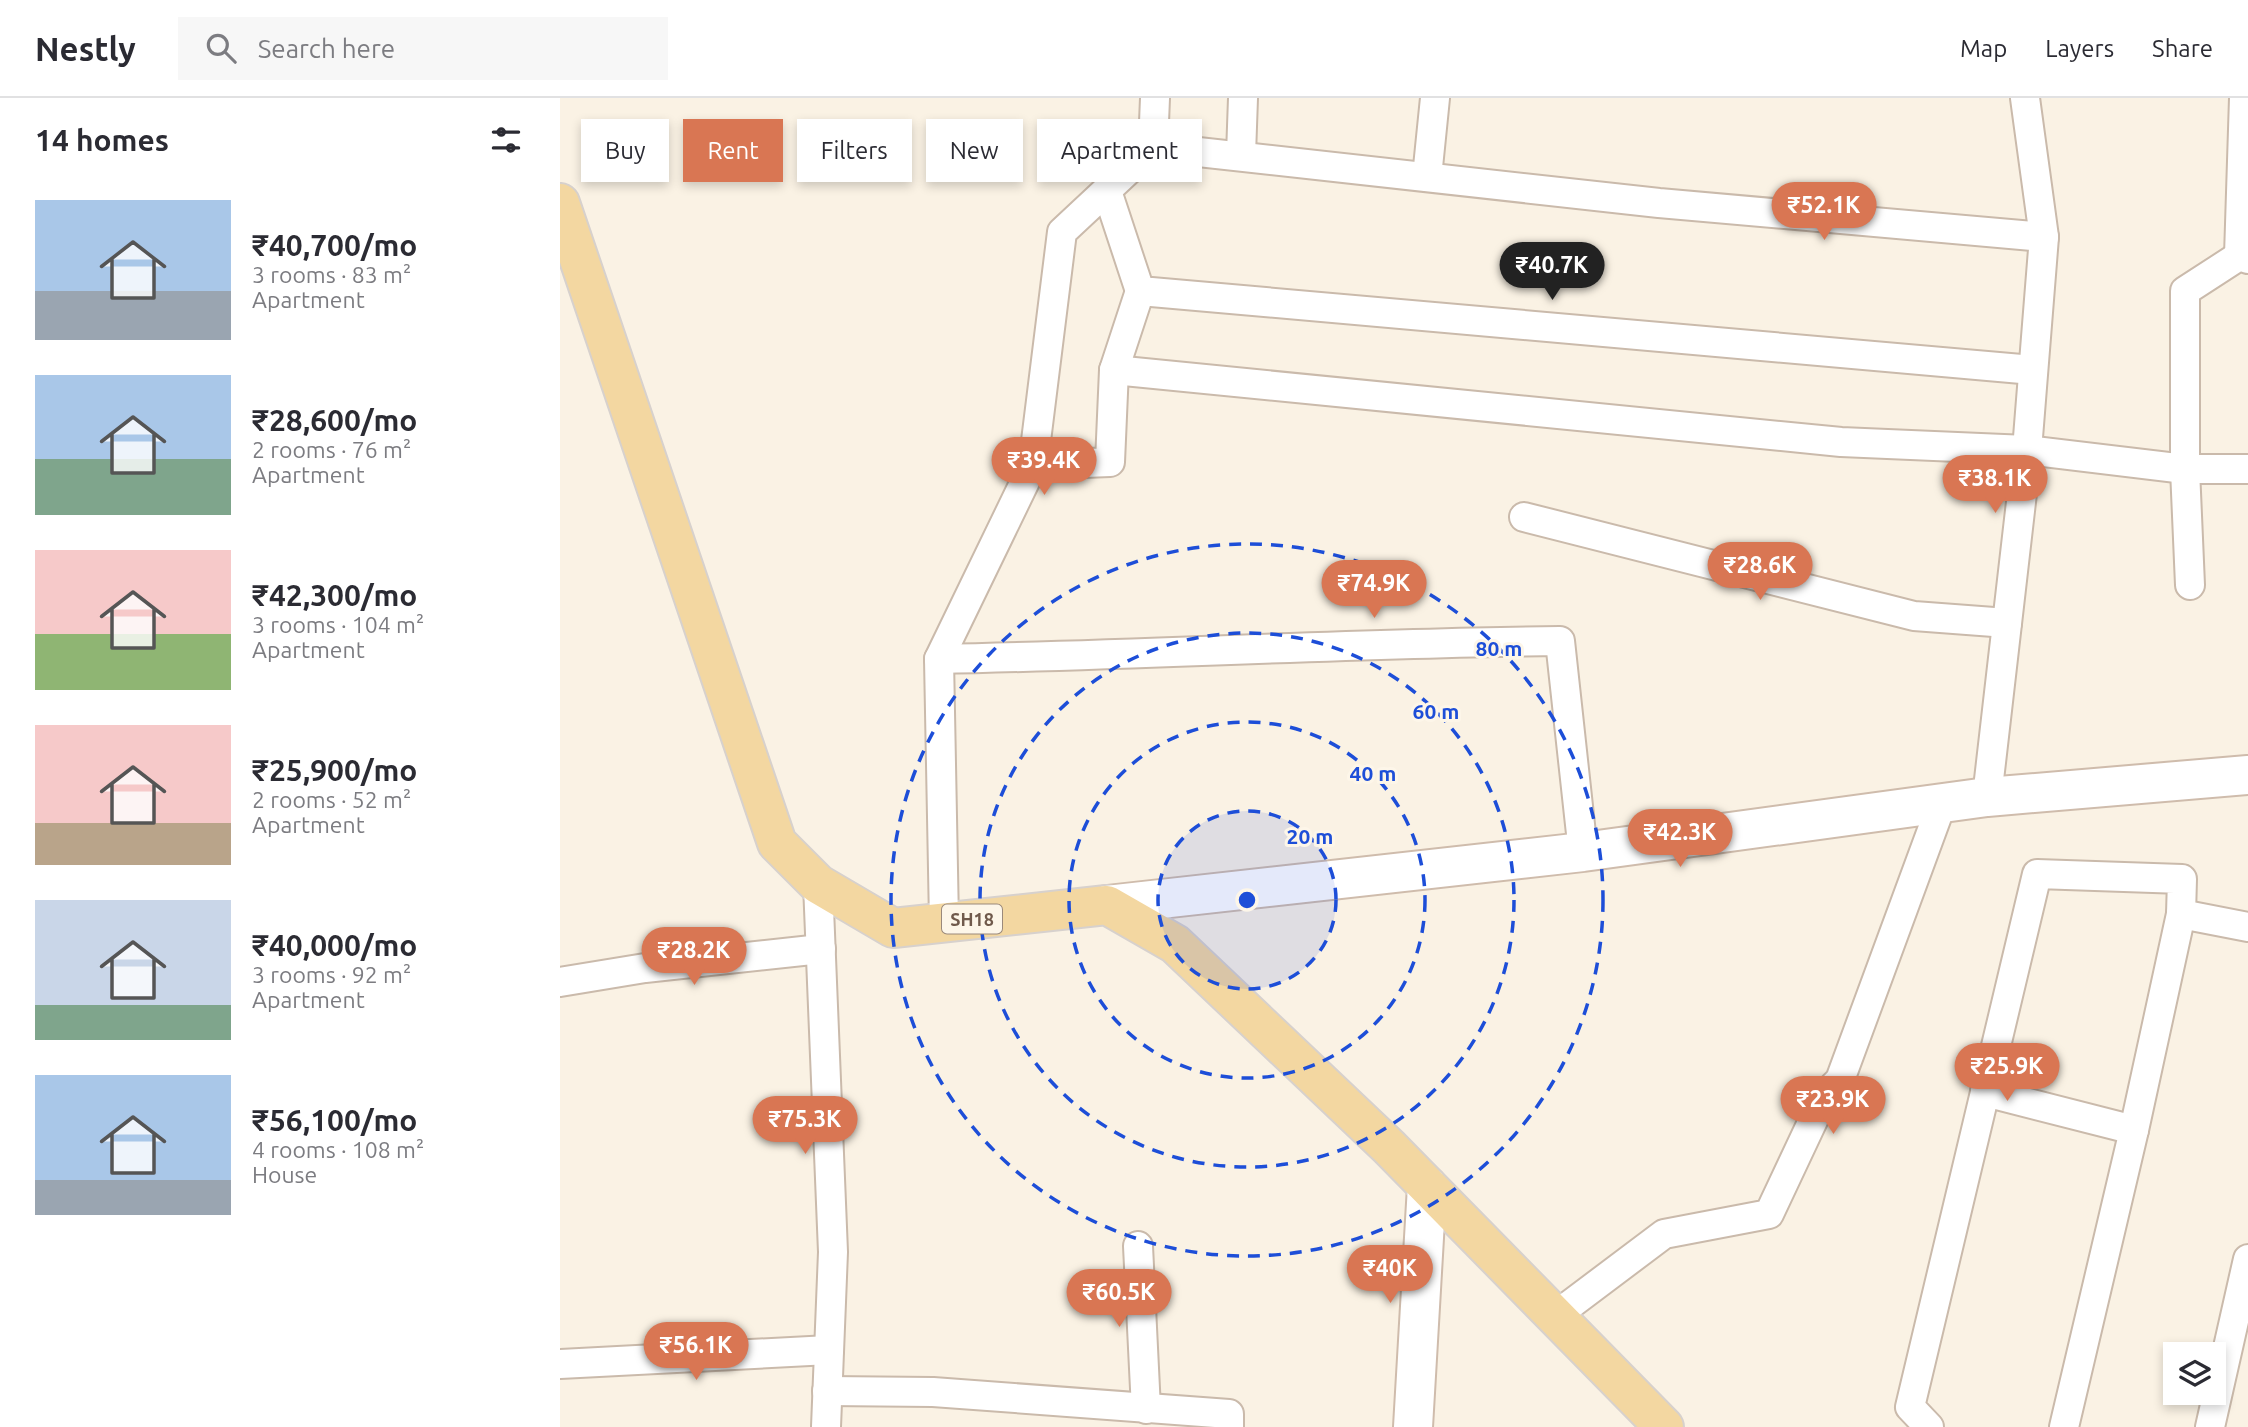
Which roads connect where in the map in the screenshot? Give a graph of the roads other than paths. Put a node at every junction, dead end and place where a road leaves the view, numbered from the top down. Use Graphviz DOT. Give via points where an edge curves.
graph roads {
  1 [pos="1155,98"];
  2 [pos="1243,98"];
  3 [pos="1435,98"];
  4 [pos="2025,98"];
  5 [pos="2244,98"];
  6 [pos="1154,119"];
  7 [pos="1202,151"];
  8 [pos="1241,155"];
  9 [pos="1427,177"];
  10 [pos="1116,182"];
  11 [pos="1107,191"];
  12 [pos="560,203"];
  13 [pos="2044,237"];
  14 [pos="2243,257"];
  15 [pos="1140,291"];
  16 [pos="1114,370"];
  17 [pos="2033,370"];
  18 [pos="2027,450"];
  19 [pos="1033,465"];
  20 [pos="2185,468"];
  21 [pos="2248,468"];
  22 [pos="1524,517"];
  23 [pos="2190,585"];
  24 [pos="2007,623"];
  25 [pos="940,659"];
  26 [pos="2248,775"];
  27 [pos="1987,797"];
  28 [pos="1942,803"];
  29 [pos="1583,852"];
  30 [pos="818,884"];
  31 [pos="1107,905"];
  32 [pos="2180,914"];
  33 [pos="944,922"];
  34 [pos="2248,927"];
  35 [pos="821,949"];
  36 [pos="560,982"];
  37 [pos="1985,1092"];
  38 [pos="2134,1130"];
  39 [pos="1427,1186"];
  40 [pos="1138,1246"];
  41 [pos="2248,1259"];
  42 [pos="1555,1316"];
  43 [pos="829,1350"];
  44 [pos="560,1364"];
  45 [pos="827,1391"];
  46 [pos="1146,1409"];
  47 [pos="826,1427"];
  48 [pos="1229,1427"];
  49 [pos="1413,1427"];
  50 [pos="1664,1427"];
  51 [pos="1929,1427"];
  52 [pos="2064,1427"];
  53 [pos="2210,1427"];
  1 -- 6 [label="street"];
  2 -- 8 [label="street"];
  3 -- 9 [label="street"];
  4 -- 13 [label="street"];
  5 -- 14 [label="street"];
  7 -- 8 [label="street"];
  8 -- 9 [label="street"];
  9 -- 13 [label="street"];
  10 -- 11 [label="street"];
  11 -- 15 [label="street"];
  11 -- 19 [label="street" via="1062,232"];
  12 -- 30 [label="main road, SH18" via="777,843"];
  13 -- 17 [label="street"];
  14 -- 20 [label="street" via="2185,291"];
  15 -- 16 [label="street"];
  15 -- 17 [label="street"];
  16 -- 18 [label="street" via="1841,442"];
  16 -- 19 [label="street" via="1110,462"];
  17 -- 18 [label="street"];
  18 -- 20 [label="street"];
  18 -- 24 [label="street"];
  19 -- 25 [label="street"];
  20 -- 21 [label="street"];
  20 -- 23 [label="street"];
  22 -- 24 [label="street" via="1914,616"];
  24 -- 27 [label="street"];
  25 -- 29 [label="street" via="1560,641"];
  25 -- 33 [label="street"];
  26 -- 27 [label="street"];
  27 -- 28 [label="street"];
  28 -- 29 [label="street"];
  28 -- 42 [label="street" via="1840,1080 1825,1095 1769,1214 1664,1234"];
  29 -- 31 [label="street"];
  30 -- 33 [label="main road, SH18" via="893,928"];
  30 -- 35 [label="street"];
  31 -- 33 [label="main road, SH18"];
  31 -- 39 [label="main road" via="1175,944"];
  32 -- 34 [label="street"];
  32 -- 37 [label="street" via="2182,879 2037,874"];
  32 -- 38 [label="street"];
  35 -- 36 [label="street"];
  35 -- 43 [label="street" via="834,1252"];
  37 -- 38 [label="street"];
  37 -- 51 [label="street" via="1910,1407"];
  38 -- 52 [label="street"];
  39 -- 42 [label="main road"];
  39 -- 49 [label="street"];
  40 -- 46 [label="street"];
  41 -- 53 [label="street"];
  42 -- 50 [label="main road"];
  43 -- 44 [label="street"];
  43 -- 45 [label="street"];
  45 -- 46 [label="street" via="933,1392"];
  45 -- 47 [label="street"];
  46 -- 48 [label="street" via="1229,1414"];
}
